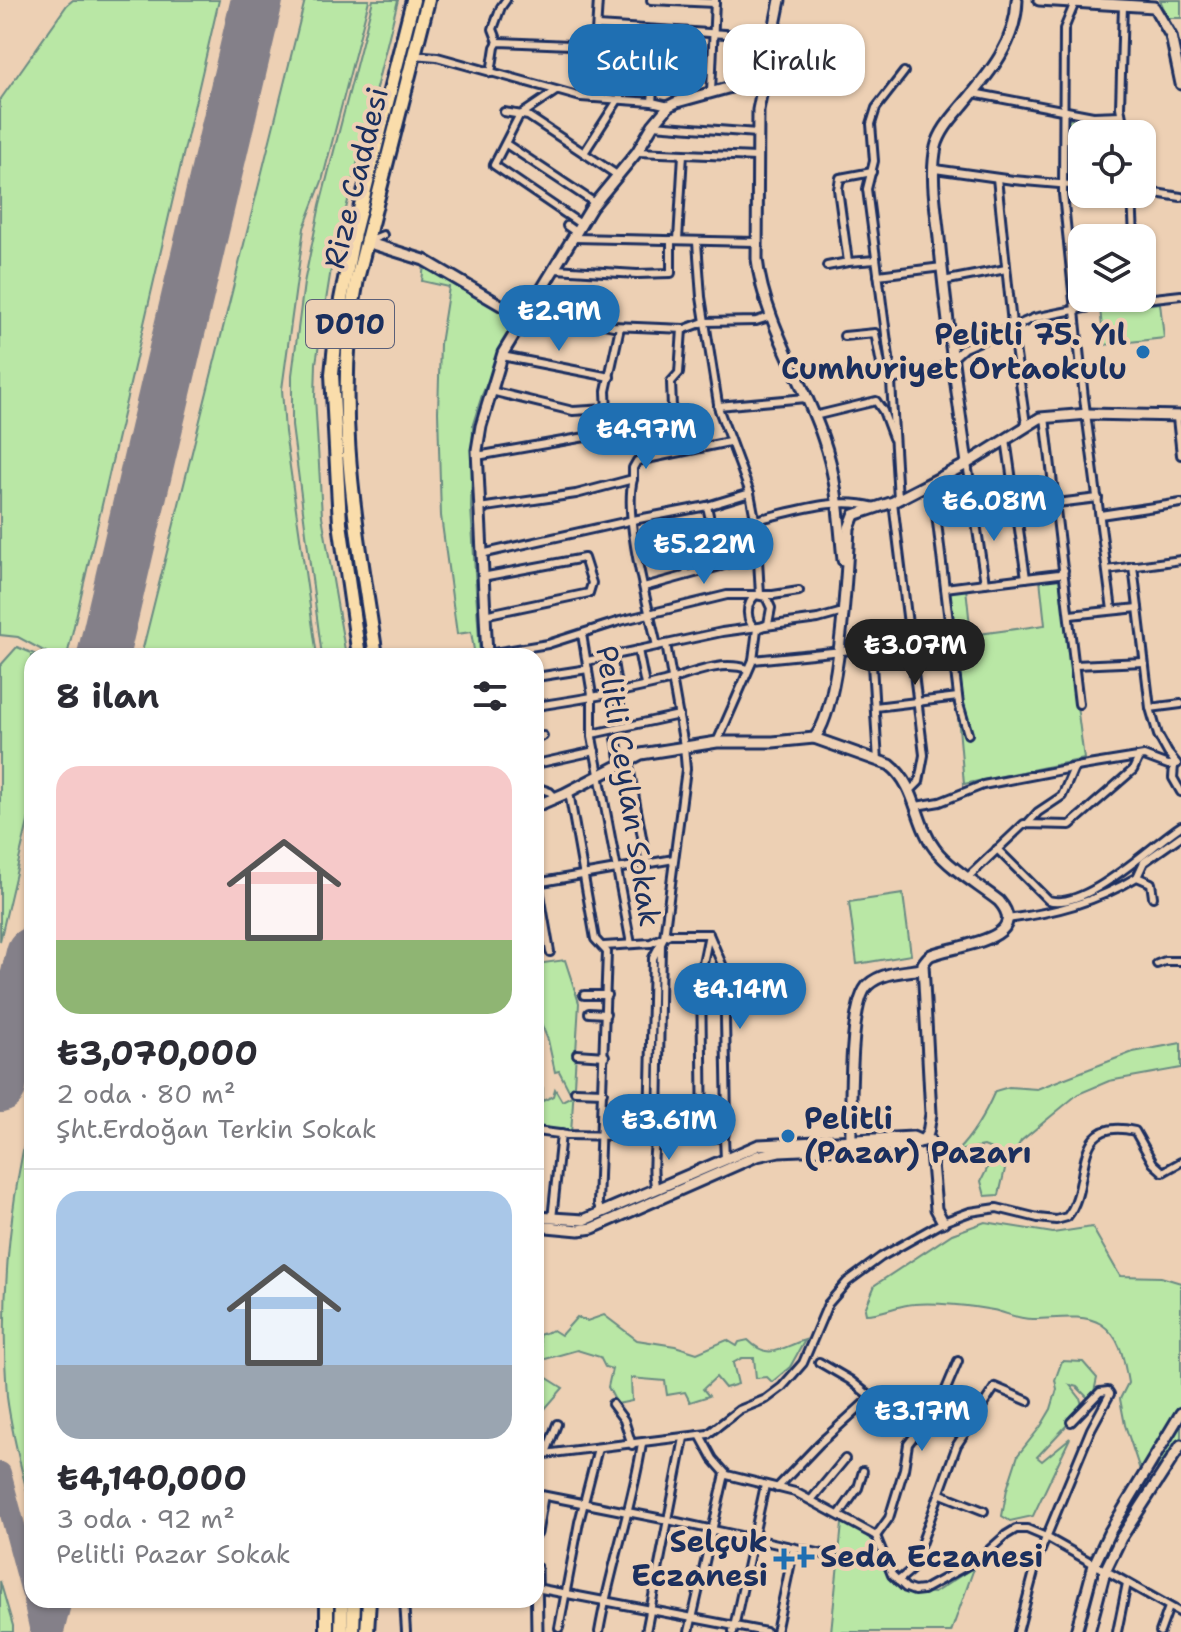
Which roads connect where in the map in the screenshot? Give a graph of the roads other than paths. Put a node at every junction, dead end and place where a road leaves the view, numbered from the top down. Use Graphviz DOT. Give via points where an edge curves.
graph roads {
  1 [pos="413,0"];
  2 [pos="428,0"];
  3 [pos="506,0"];
  4 [pos="598,0"];
  5 [pos="655,0"];
  6 [pos="780,0"];
  7 [pos="1017,0"];
  8 [pos="1039,0"];
  9 [pos="715,1"];
  10 [pos="1076,1"];
  11 [pos="1154,3"];
  12 [pos="1123,5"];
  13 [pos="597,24"];
  14 [pos="775,24"];
  15 [pos="707,33"];
  16 [pos="714,33"];
  17 [pos="723,34"];
  18 [pos="498,42"];
  19 [pos="568,45"];
  20 [pos="413,55"];
  21 [pos="904,72"];
  22 [pos="491,73"];
  23 [pos="1181,84"];
  24 [pos="723,90"];
  25 [pos="556,91"];
  26 [pos="973,93"];
  27 [pos="711,94"];
  28 [pos="652,96"];
  29 [pos="762,96"];
  30 [pos="592,98"];
  31 [pos="618,100"];
  32 [pos="652,102"];
  33 [pos="669,106"];
  34 [pos="1064,111"];
  35 [pos="504,112"];
  36 [pos="1121,115"];
  37 [pos="519,116"];
  38 [pos="1122,120"];
  39 [pos="653,125"];
  40 [pos="757,133"];
  41 [pos="506,144"];
  42 [pos="637,152"];
  43 [pos="584,153"];
  44 [pos="683,154"];
  45 [pos="756,157"];
  46 [pos="935,169"];
  47 [pos="872,172"];
  48 [pos="617,175"];
  49 [pos="997,178"];
  50 [pos="1063,184"];
  51 [pos="1068,185"];
  52 [pos="1156,193"];
  53 [pos="1181,197"];
  54 [pos="595,203"];
  55 [pos="567,226"];
  56 [pos="577,232"];
  57 [pos="383,235"];
  58 [pos="674,240"];
  59 [pos="1068,240"];
  60 [pos="366,242"];
  61 [pos="697,242"];
  62 [pos="756,242"];
  63 [pos="876,260"];
  64 [pos="848,262"];
  65 [pos="827,266"];
  66 [pos="942,267"];
  67 [pos="555,269"];
  68 [pos="1006,269"];
  69 [pos="878,275"];
  70 [pos="943,281"];
  71 [pos="1181,295"];
  72 [pos="1156,297"];
  73 [pos="534,301"];
  74 [pos="1068,310"];
  75 [pos="1074,312"];
  76 [pos="773,316"];
  77 [pos="523,318"];
  78 [pos="704,322"];
  79 [pos="1013,326"];
  80 [pos="620,327"];
  81 [pos="682,329"];
  82 [pos="844,336"];
  83 [pos="502,356"];
  84 [pos="953,357"];
  85 [pos="610,377"];
  86 [pos="892,380"];
  87 [pos="491,391"];
  88 [pos="806,398"];
  89 [pos="718,406"];
  90 [pos="607,409"];
  91 [pos="1086,414"];
  92 [pos="814,416"];
  93 [pos="1045,417"];
  94 [pos="1179,417"];
  95 [pos="1026,424"];
  96 [pos="608,433"];
  97 [pos="1006,438"];
  98 [pos="729,442"];
  99 [pos="896,445"];
  100 [pos="1181,455"];
  101 [pos="477,456"];
  102 [pos="967,463"];
  103 [pos="633,479"];
  104 [pos="932,481"];
  105 [pos="750,493"];
  106 [pos="1098,498"];
  107 [pos="895,500"];
  108 [pos="1181,503"];
  109 [pos="837,504"];
  110 [pos="1056,504"];
  111 [pos="707,506"];
  112 [pos="875,507"];
  113 [pos="479,508"];
  114 [pos="1016,508"];
  115 [pos="975,513"];
  116 [pos="1100,515"];
  117 [pos="633,520"];
  118 [pos="755,520"];
  119 [pos="714,537"];
  120 [pos="481,554"];
  121 [pos="757,556"];
  122 [pos="1181,560"];
  123 [pos="720,566"];
  124 [pos="1133,566"];
  125 [pos="1064,570"];
  126 [pos="1107,570"];
  127 [pos="687,575"];
  128 [pos="844,575"];
  129 [pos="482,577"];
  130 [pos="1026,578"];
  131 [pos="985,583"];
  132 [pos="644,587"];
  133 [pos="945,588"];
  134 [pos="799,591"];
  135 [pos="760,595"];
  136 [pos="1138,608"];
  137 [pos="1112,610"];
  138 [pos="843,612"];
  139 [pos="650,614"];
  140 [pos="484,615"];
  141 [pos="1070,615"];
  142 [pos="757,629"];
  143 [pos="582,634"];
  144 [pos="951,640"];
  145 [pos="666,644"];
  146 [pos="912,644"];
  147 [pos="657,646"];
  148 [pos="358,648"];
  149 [pos="375,648"];
  150 [pos="486,648"];
  151 [pos="526,648"];
  152 [pos="871,648"];
  153 [pos="638,650"];
  154 [pos="838,651"];
  155 [pos="612,655"];
  156 [pos="753,660"];
  157 [pos="1144,662"];
  158 [pos="587,665"];
  159 [pos="1075,665"];
  160 [pos="748,669"];
  161 [pos="544,675"];
  162 [pos="672,678"];
  163 [pos="645,685"];
  164 [pos="618,690"];
  165 [pos="592,695"];
  166 [pos="958,697"];
  167 [pos="918,701"];
  168 [pos="544,704"];
  169 [pos="1079,704"];
  170 [pos="1181,704"];
  171 [pos="620,705"];
  172 [pos="875,707"];
  173 [pos="1150,708"];
  174 [pos="679,715"];
  175 [pos="592,734"];
  176 [pos="968,734"];
  177 [pos="616,738"];
  178 [pos="814,738"];
  179 [pos="717,742"];
  180 [pos="684,746"];
  181 [pos="595,751"];
  182 [pos="1139,757"];
  183 [pos="624,761"];
  184 [pos="878,761"];
  185 [pos="544,762"];
  186 [pos="1178,764"];
  187 [pos="1074,768"];
  188 [pos="600,776"];
  189 [pos="544,790"];
  190 [pos="910,791"];
  191 [pos="569,792"];
  192 [pos="1181,792"];
  193 [pos="556,798"];
  194 [pos="544,803"];
  195 [pos="916,806"];
  196 [pos="1028,823"];
  197 [pos="1181,826"];
  198 [pos="1181,836"];
  199 [pos="997,849"];
  200 [pos="674,859"];
  201 [pos="647,864"];
  202 [pos="618,869"];
  203 [pos="584,874"];
  204 [pos="968,877"];
  205 [pos="1137,877"];
  206 [pos="544,882"];
  207 [pos="1153,897"];
  208 [pos="1007,919"];
  209 [pos="544,920"];
  210 [pos="709,934"];
  211 [pos="663,940"];
  212 [pos="631,944"];
  213 [pos="601,946"];
  214 [pos="550,952"];
  215 [pos="1181,961"];
  216 [pos="1157,964"];
  217 [pos="922,969"];
  218 [pos="584,995"];
  219 [pos="607,995"];
  220 [pos="589,1013"];
  221 [pos="606,1014"];
  222 [pos="577,1054"];
  223 [pos="605,1056"];
  224 [pos="575,1091"];
  225 [pos="603,1092"];
  226 [pos="544,1132"];
  227 [pos="561,1134"];
  228 [pos="601,1136"];
  229 [pos="655,1137"];
  230 [pos="703,1138"];
  231 [pos="724,1138"];
  232 [pos="922,1141"];
  233 [pos="851,1144"];
  234 [pos="1181,1162"];
  235 [pos="725,1164"];
  236 [pos="656,1190"];
  237 [pos="601,1213"];
  238 [pos="544,1218"];
  239 [pos="552,1219"];
  240 [pos="943,1222"];
  241 [pos="544,1227"];
  242 [pos="958,1361"];
  243 [pos="819,1362"];
  244 [pos="1028,1401"];
  245 [pos="612,1404"];
  246 [pos="1181,1413"];
  247 [pos="1071,1422"];
  248 [pos="557,1424"];
  249 [pos="700,1435"];
  250 [pos="684,1438"];
  251 [pos="642,1444"];
  252 [pos="632,1445"];
  253 [pos="1181,1445"];
  254 [pos="598,1448"];
  255 [pos="546,1453"];
  256 [pos="845,1459"];
  257 [pos="863,1471"];
  258 [pos="725,1474"];
  259 [pos="765,1485"];
  260 [pos="777,1488"];
  261 [pos="941,1494"];
  262 [pos="544,1496"];
  263 [pos="811,1500"];
  264 [pos="583,1504"];
  265 [pos="984,1511"];
  266 [pos="626,1512"];
  267 [pos="839,1515"];
  268 [pos="668,1520"];
  269 [pos="712,1530"];
  270 [pos="876,1536"];
  271 [pos="1046,1537"];
  272 [pos="754,1539"];
  273 [pos="794,1548"];
  274 [pos="832,1556"];
  275 [pos="1094,1565"];
  276 [pos="1105,1571"];
  277 [pos="898,1581"];
  278 [pos="1127,1583"];
  279 [pos="544,1589"];
  280 [pos="566,1593"];
  281 [pos="604,1601"];
  282 [pos="1169,1607"];
  283 [pos="327,1608"];
  284 [pos="342,1608"];
  285 [pos="354,1608"];
  286 [pos="368,1608"];
  287 [pos="404,1608"];
  288 [pos="537,1608"];
  289 [pos="652,1610"];
  290 [pos="1181,1613"];
  291 [pos="692,1618"];
  292 [pos="559,1628"];
  293 [pos="733,1629"];
  294 [pos="327,1632"];
  295 [pos="341,1632"];
  296 [pos="353,1632"];
  297 [pos="367,1632"];
  298 [pos="406,1632"];
  299 [pos="537,1632"];
  300 [pos="599,1632"];
  301 [pos="646,1632"];
  302 [pos="689,1632"];
  303 [pos="766,1632"];
  304 [pos="776,1632"];
  305 [pos="1018,1632"];
  306 [pos="1076,1632"];
  307 [pos="1089,1632"];
  308 [pos="1117,1632"];
  309 [pos="1160,1632"];
  1 -- 148 [label="highway, Rize Caddesi / D010" via="354,233 332,374 340,523"];
  2 -- 20 [label="highway, Rize Caddesi / D010"];
  3 -- 18 [label="street" via="493,29"];
  4 -- 13 [label="street"];
  5 -- 9 [label="street"];
  6 -- 14 [label="street"];
  7 -- 26 [label="street" via="1008,44"];
  8 -- 10 [label="street"];
  9 -- 16 [label="street"];
  10 -- 12 [label="street"];
  10 -- 34 [label="street" via="1064,29"];
  11 -- 12 [label="street"];
  11 -- 23 [label="street" via="1171,36"];
  12 -- 36 [label="street"];
  15 -- 16 [label="street"];
  16 -- 17 [label="street"];
  16 -- 27 [label="street"];
  18 -- 19 [label="street"];
  18 -- 22 [label="street"];
  20 -- 22 [label="street"];
  20 -- 60 [label="highway, Rize Caddesi / D010"];
  21 -- 47 [label="street" via="876,108"];
  22 -- 25 [label="street"];
  24 -- 27 [label="street"];
  25 -- 30 [label="street"];
  25 -- 37 [label="street"];
  26 -- 34 [label="street"];
  26 -- 46 [label="street" via="939,139"];
  27 -- 33 [label="street"];
  28 -- 32 [label="street"];
  29 -- 40 [label="street"];
  30 -- 31 [label="street"];
  31 -- 32 [label="street"];
  31 -- 43 [label="street"];
  32 -- 33 [label="street"];
  33 -- 39 [label="street"];
  34 -- 36 [label="street"];
  34 -- 50 [label="street"];
  35 -- 37 [label="street"];
  36 -- 38 [label="street"];
  37 -- 41 [label="street"];
  37 -- 43 [label="street" via="528,116"];
  39 -- 40 [label="street"];
  39 -- 42 [label="street"];
  40 -- 45 [label="street"];
  41 -- 54 [label="street"];
  41 -- 56 [label="street" via="494,165"];
  42 -- 44 [label="street"];
  42 -- 48 [label="street"];
  43 -- 48 [label="street"];
  44 -- 45 [label="street"];
  44 -- 58 [label="street"];
  45 -- 62 [label="street"];
  46 -- 49 [label="street"];
  46 -- 66 [label="street"];
  47 -- 63 [label="street" via="867,189"];
  47 -- 64 [label="street" via="840,178"];
  48 -- 54 [label="street"];
  49 -- 50 [label="street"];
  49 -- 68 [label="street"];
  50 -- 51 [label="street"];
  50 -- 59 [label="street"];
  52 -- 53 [label="street"];
  54 -- 56 [label="street"];
  55 -- 56 [label="street"];
  56 -- 58 [label="street"];
  56 -- 67 [label="street"];
  57 -- 60 [label="street"];
  58 -- 61 [label="street"];
  58 -- 67 [label="street" via="671,273"];
  60 -- 77 [label="street" via="411,255"];
  60 -- 149 [label="highway, Rize Caddesi / D010" via="351,310 345,428"];
  61 -- 62 [label="street"];
  61 -- 78 [label="street"];
  62 -- 76 [label="street" via="758,272"];
  63 -- 64 [label="street"];
  63 -- 69 [label="street"];
  64 -- 65 [label="street"];
  66 -- 69 [label="street"];
  66 -- 70 [label="street"];
  67 -- 73 [label="street"];
  68 -- 70 [label="street"];
  68 -- 79 [label="street"];
  69 -- 86 [label="street"];
  70 -- 84 [label="street"];
  71 -- 72 [label="street"];
  73 -- 77 [label="street"];
  73 -- 80 [label="street" via="557,314"];
  74 -- 79 [label="street"];
  75 -- 91 [label="street"];
  76 -- 78 [label="street"];
  76 -- 88 [label="street"];
  77 -- 83 [label="street"];
  78 -- 81 [label="street"];
  78 -- 89 [label="street"];
  79 -- 84 [label="street"];
  79 -- 95 [label="street"];
  80 -- 81 [label="street"];
  80 -- 85 [label="street"];
  81 -- 96 [label="street" via="671,412"];
  82 -- 86 [label="street" via="875,333 882,370"];
  83 -- 85 [label="street"];
  83 -- 87 [label="street"];
  84 -- 86 [label="street" via="929,373"];
  84 -- 102 [label="street"];
  85 -- 90 [label="street"];
  86 -- 99 [label="street"];
  87 -- 90 [label="street" via="573,411"];
  87 -- 101 [label="street"];
  88 -- 89 [label="street"];
  88 -- 92 [label="street"];
  89 -- 98 [label="street"];
  90 -- 96 [label="street"];
  91 -- 93 [label="street"];
  91 -- 94 [label="street"];
  91 -- 106 [label="street"];
  92 -- 99 [label="street" via="876,401"];
  92 -- 109 [label="street" via="831,462"];
  93 -- 95 [label="street"];
  93 -- 110 [label="street"];
  94 -- 100 [label="street"];
  95 -- 97 [label="street"];
  96 -- 101 [label="street"];
  97 -- 102 [label="street"];
  97 -- 114 [label="street"];
  98 -- 103 [label="street" via="637,461"];
  98 -- 105 [label="street"];
  99 -- 107 [label="street"];
  101 -- 113 [label="street"];
  102 -- 104 [label="street"];
  102 -- 115 [label="street"];
  103 -- 113 [label="street" via="576,494"];
  103 -- 117 [label="street"];
  104 -- 107 [label="street"];
  104 -- 133 [label="street"];
  105 -- 111 [label="street"];
  105 -- 118 [label="street"];
  106 -- 110 [label="street"];
  106 -- 116 [label="street"];
  107 -- 112 [label="street"];
  107 -- 146 [label="street"];
  108 -- 116 [label="street"];
  109 -- 112 [label="street"];
  109 -- 118 [label="street"];
  109 -- 128 [label="street"];
  110 -- 114 [label="street"];
  110 -- 125 [label="street"];
  111 -- 117 [label="street"];
  111 -- 119 [label="street"];
  112 -- 128 [label="street" via="851,521"];
  113 -- 120 [label="street"];
  114 -- 115 [label="street"];
  114 -- 130 [label="street"];
  115 -- 131 [label="street"];
  116 -- 126 [label="street"];
  117 -- 120 [label="street"];
  117 -- 132 [label="street"];
  118 -- 121 [label="street"];
  119 -- 123 [label="street"];
  119 -- 127 [label="street" via="685,545"];
  120 -- 129 [label="street"];
  121 -- 123 [label="street"];
  121 -- 135 [label="street"];
  122 -- 124 [label="street"];
  123 -- 127 [label="street"];
  124 -- 126 [label="street"];
  124 -- 136 [label="street"];
  125 -- 130 [label="street"];
  125 -- 141 [label="street"];
  126 -- 137 [label="street"];
  127 -- 132 [label="street"];
  128 -- 138 [label="street"];
  129 -- 140 [label="street"];
  129 -- 140 [label="street" via="584,558 592,583 589,593"];
  130 -- 131 [label="street"];
  131 -- 133 [label="street"];
  132 -- 139 [label="street"];
  133 -- 144 [label="street"];
  134 -- 135 [label="street"];
  135 -- 139 [label="street" via="727,595"];
  135 -- 142 [label="street" via="748,608 749,622"];
  135 -- 142 [label="street" via="769,602 771,616"];
  136 -- 137 [label="street"];
  136 -- 157 [label="street"];
  137 -- 141 [label="street"];
  138 -- 142 [label="street"];
  138 -- 154 [label="street"];
  139 -- 143 [label="street"];
  139 -- 147 [label="street"];
  140 -- 150 [label="street"];
  141 -- 159 [label="street"];
  142 -- 145 [label="street"];
  142 -- 156 [label="street"];
  143 -- 151 [label="street"];
  143 -- 158 [label="street, Pelitli Ceylan Sokak"];
  144 -- 146 [label="street"];
  144 -- 166 [label="street"];
  145 -- 147 [label="street"];
  145 -- 162 [label="street"];
  146 -- 152 [label="street"];
  146 -- 167 [label="street"];
  147 -- 153 [label="street"];
  152 -- 154 [label="street"];
  152 -- 172 [label="street"];
  153 -- 155 [label="street"];
  153 -- 163 [label="street"];
  154 -- 156 [label="street"];
  154 -- 178 [label="street" via="822,728"];
  155 -- 158 [label="street"];
  155 -- 164 [label="street"];
  156 -- 160 [label="street"];
  157 -- 159 [label="street"];
  157 -- 173 [label="street"];
  158 -- 161 [label="street"];
  158 -- 165 [label="street, Pelitli Ceylan Sokak"];
  159 -- 169 [label="street"];
  160 -- 162 [label="street" via="735,664"];
  160 -- 179 [label="street"];
  162 -- 163 [label="street"];
  162 -- 174 [label="street"];
  163 -- 164 [label="street"];
  164 -- 165 [label="street"];
  164 -- 171 [label="street"];
  165 -- 168 [label="street"];
  165 -- 175 [label="street, Pelitli Ceylan Sokak"];
  166 -- 167 [label="street"];
  166 -- 176 [label="street"];
  167 -- 172 [label="street"];
  167 -- 190 [label="street" via="923,769"];
  170 -- 173 [label="street"];
  172 -- 184 [label="street"];
  173 -- 186 [label="street" via="1158,735"];
  174 -- 175 [label="street"];
  174 -- 180 [label="street"];
  175 -- 181 [label="street, Pelitli Ceylan Sokak"];
  177 -- 183 [label="street"];
  178 -- 179 [label="street"];
  178 -- 184 [label="street"];
  179 -- 180 [label="street"];
  180 -- 183 [label="street"];
  180 -- 200 [label="street" via="686,769"];
  181 -- 185 [label="street"];
  181 -- 188 [label="street, Pelitli Ceylan Sokak"];
  182 -- 186 [label="street"];
  182 -- 187 [label="street"];
  182 -- 196 [label="street" via="1133,770 1070,825"];
  183 -- 188 [label="street"];
  183 -- 201 [label="street"];
  184 -- 190 [label="street" via="897,770"];
  186 -- 192 [label="street" via="1173,778"];
  187 -- 195 [label="street" via="983,785"];
  187 -- 196 [label="street" via="1062,796"];
  188 -- 191 [label="street"];
  188 -- 202 [label="street, Pelitli Ceylan Sokak"];
  189 -- 193 [label="street"];
  190 -- 195 [label="street"];
  191 -- 193 [label="street"];
  191 -- 203 [label="street"];
  193 -- 194 [label="street"];
  195 -- 204 [label="street" via="933,846"];
  196 -- 199 [label="street"];
  197 -- 199 [label="street" via="1097,889 1059,902 1048,900"];
  198 -- 205 [label="street" via="1144,862"];
  199 -- 204 [label="street"];
  200 -- 201 [label="street"];
  200 -- 211 [label="street"];
  201 -- 202 [label="street"];
  202 -- 203 [label="street"];
  202 -- 212 [label="street, Pelitli Ceylan Sokak"];
  203 -- 206 [label="street"];
  203 -- 213 [label="street" via="595,939"];
  204 -- 208 [label="street" via="1003,905"];
  205 -- 207 [label="street" via="1151,883"];
  205 -- 208 [label="street" via="1081,905"];
  208 -- 217 [label="street" via="988,940 929,956"];
  209 -- 214 [label="street"];
  210 -- 211 [label="street" via="686,932"];
  210 -- 230 [label="street" via="701,973"];
  210 -- 231 [label="street" via="722,959 725,984"];
  211 -- 212 [label="street"];
  211 -- 229 [label="street"];
  212 -- 213 [label="street"];
  213 -- 219 [label="street" via="607,952"];
  215 -- 216 [label="street"];
  217 -- 232 [label="street" via="931,1114"];
  217 -- 233 [label="street" via="876,979 863,993 849,1082"];
  218 -- 219 [label="street"];
  219 -- 221 [label="street"];
  220 -- 221 [label="street"];
  221 -- 223 [label="street"];
  222 -- 223 [label="street"];
  223 -- 225 [label="street"];
  224 -- 225 [label="street"];
  225 -- 228 [label="street"];
  226 -- 227 [label="street"];
  227 -- 228 [label="street"];
  227 -- 239 [label="street"];
  228 -- 229 [label="street"];
  228 -- 237 [label="street"];
  229 -- 230 [label="street"];
  229 -- 236 [label="street"];
  230 -- 231 [label="street"];
  231 -- 235 [label="street"];
  232 -- 233 [label="street"];
  232 -- 240 [label="street" via="930,1140 936,1209"];
  233 -- 235 [label="street" via="759,1145"];
  234 -- 240 [label="street" via="1163,1172 1135,1131 1105,1129 1092,1140 1067,1217 1038,1218 997,1208"];
  235 -- 236 [label="street"];
  235 -- 241 [label="street" via="593,1228"];
  236 -- 237 [label="street"];
  237 -- 239 [label="street" via="577,1221"];
  238 -- 239 [label="street"];
  240 -- 249 [label="street" via="847,1282 828,1304 803,1363 775,1394"];
  242 -- 270 [label="street" via="936,1413 908,1444 889,1518"];
  243 -- 260 [label="street" via="871,1397"];
  244 -- 261 [label="street" via="995,1387 957,1445"];
  245 -- 252 [label="street"];
  246 -- 275 [label="street"];
  247 -- 271 [label="street" via="1100,1392 1108,1391"];
  248 -- 255 [label="street"];
  249 -- 250 [label="street"];
  249 -- 258 [label="street"];
  250 -- 251 [label="street"];
  250 -- 268 [label="street"];
  251 -- 252 [label="street"];
  251 -- 266 [label="street"];
  252 -- 254 [label="street"];
  253 -- 276 [label="street"];
  254 -- 255 [label="street"];
  254 -- 264 [label="street"];
  256 -- 263 [label="street"];
  257 -- 267 [label="street"];
  258 -- 259 [label="street"];
  258 -- 269 [label="street"];
  259 -- 260 [label="street"];
  259 -- 272 [label="street"];
  260 -- 263 [label="street"];
  261 -- 265 [label="street"];
  261 -- 277 [label="street" via="911,1570"];
  262 -- 264 [label="street"];
  263 -- 267 [label="street"];
  264 -- 266 [label="street"];
  264 -- 280 [label="street"];
  266 -- 268 [label="street"];
  266 -- 281 [label="street"];
  267 -- 270 [label="street"];
  268 -- 269 [label="street"];
  268 -- 289 [label="street"];
  269 -- 272 [label="street"];
  269 -- 291 [label="street"];
  270 -- 277 [label="street"];
  271 -- 275 [label="street"];
  271 -- 277 [label="street" via="1016,1529 979,1559 923,1590"];
  271 -- 305 [label="street"];
  272 -- 273 [label="street"];
  272 -- 293 [label="street"];
  273 -- 274 [label="street"];
  273 -- 304 [label="street"];
  275 -- 276 [label="street"];
  275 -- 306 [label="street"];
  276 -- 278 [label="street"];
  276 -- 307 [label="street"];
  278 -- 282 [label="street"];
  278 -- 308 [label="street"];
  279 -- 280 [label="street"];
  280 -- 281 [label="street"];
  280 -- 292 [label="street"];
  281 -- 289 [label="street"];
  281 -- 300 [label="street"];
  282 -- 290 [label="street"];
  282 -- 309 [label="street"];
  283 -- 294 [label="highway"];
  284 -- 295 [label="highway"];
  285 -- 296 [label="highway"];
  286 -- 297 [label="highway"];
  287 -- 298 [label="street"];
  288 -- 299 [label="street"];
  289 -- 291 [label="street"];
  289 -- 301 [label="street"];
  291 -- 293 [label="street"];
  291 -- 302 [label="street"];
  293 -- 303 [label="street"];
}
